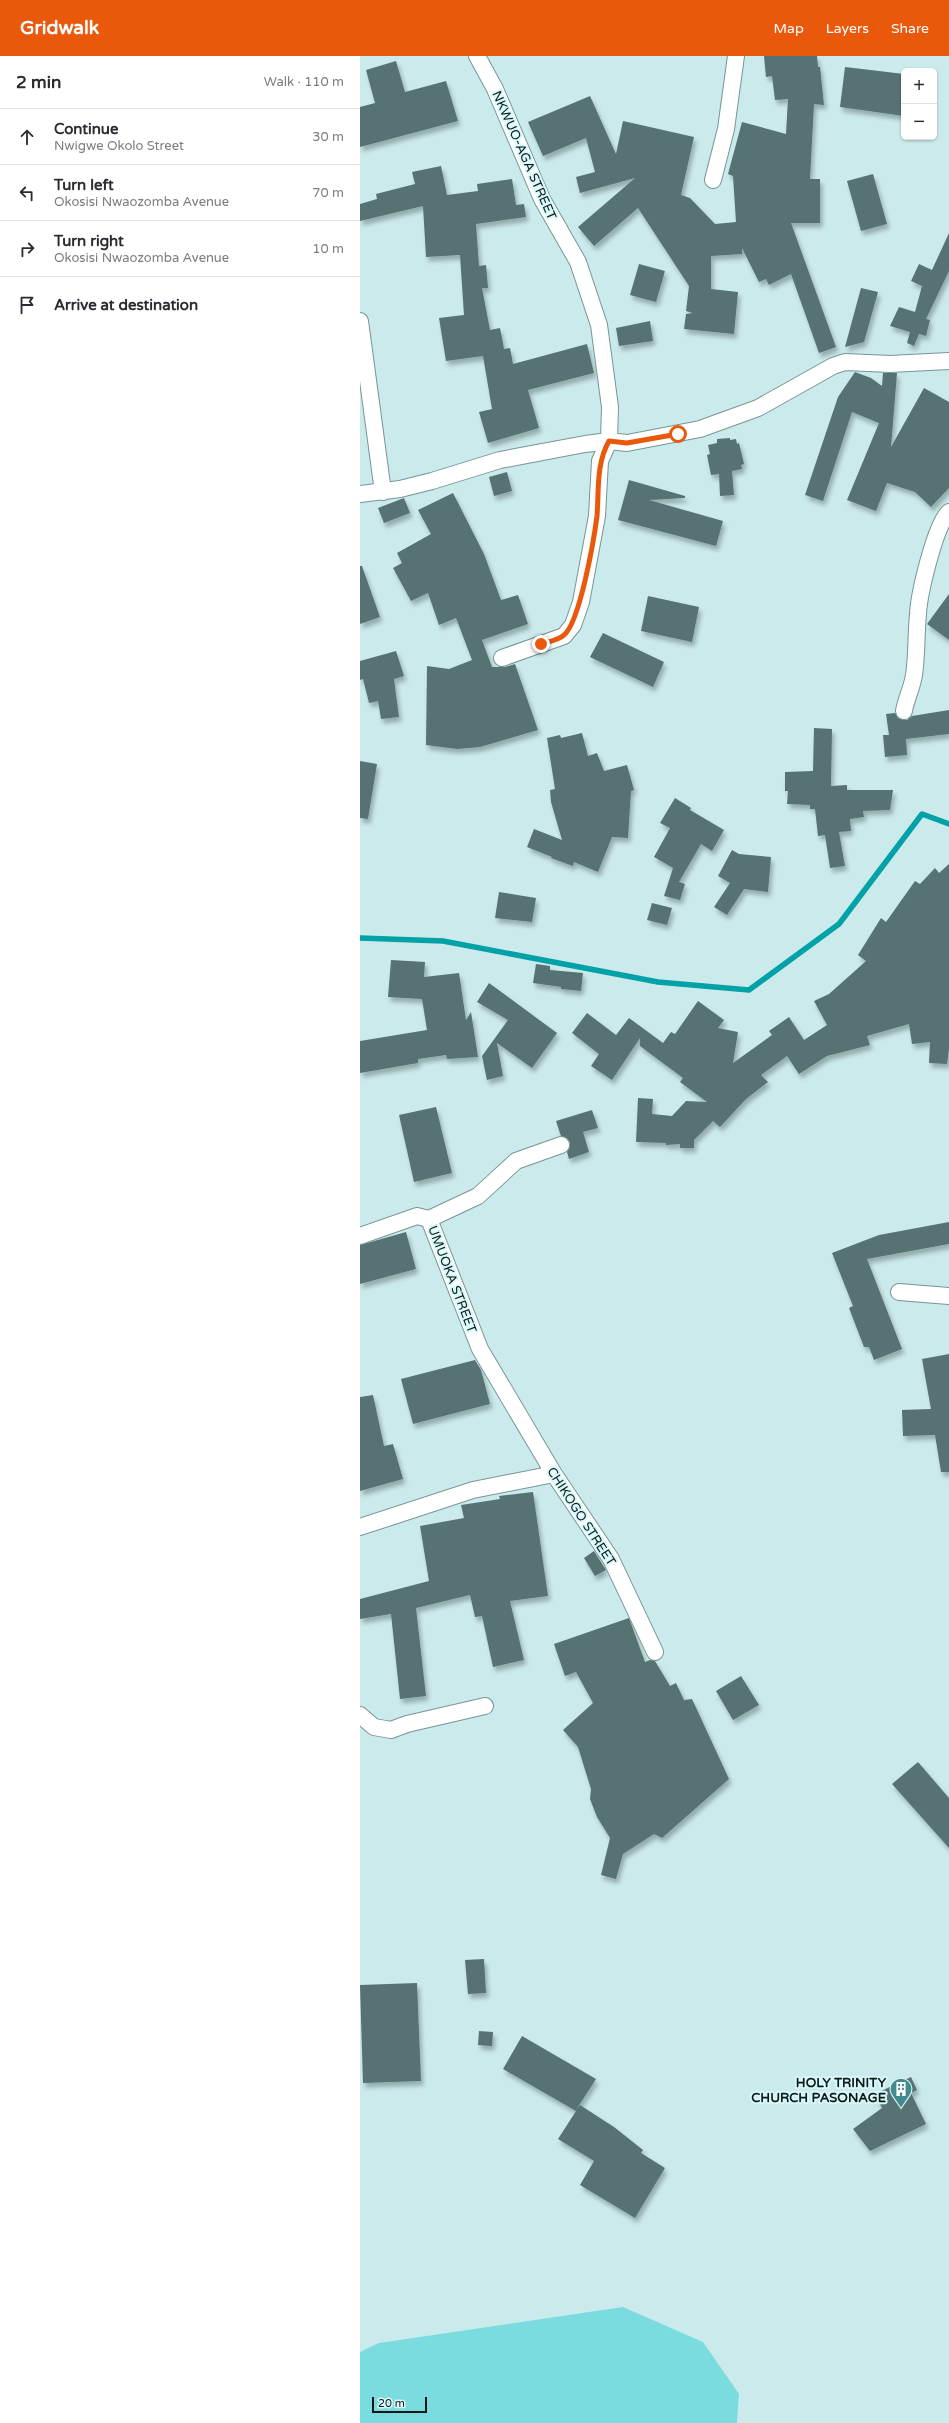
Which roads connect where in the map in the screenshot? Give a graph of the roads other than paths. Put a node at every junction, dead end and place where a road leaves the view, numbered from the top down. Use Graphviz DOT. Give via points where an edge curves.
graph roads {
  1 [pos="477,56"];
  2 [pos="736,56"];
  3 [pos="713,180"];
  4 [pos="360,321"];
  5 [pos="949,362"];
  6 [pos="609,441"];
  7 [pos="383,492"];
  8 [pos="360,494"];
  9 [pos="949,512"];
  10 [pos="502,658"];
  11 [pos="904,711"];
  12 [pos="561,1144"];
  13 [pos="429,1219"];
  14 [pos="360,1236"];
  15 [pos="899,1292"];
  16 [pos="949,1296"];
  17 [pos="502,1383"];
  18 [pos="554,1474"];
  19 [pos="360,1526"];
  20 [pos="655,1652"];
  21 [pos="485,1706"];
  22 [pos="360,1715"];
  1 -- 6 [label="street, NKWUO-AGA STREET" via="502,103 542,199 578,262 588,290 598,325 605,368 610,407"];
  2 -- 3 [label="street" via="726,129"];
  4 -- 7 [label="street"];
  5 -- 6 [label="street" via="846,362 834,366 758,408 700,429 627,443"];
  6 -- 7 [label="street" via="500,460 432,481"];
  6 -- 10 [label="street" via="601,454 597,516 581,602 573,626 564,636"];
  7 -- 8 [label="street"];
  9 -- 11 [label="street" via="937,529 921,594 914,677"];
  12 -- 13 [label="street" via="516,1161 478,1196"];
  13 -- 14 [label="street, UMUOKA STREET" via="418,1216"];
  13 -- 17 [label="street, UMUOKA STREET" via="480,1350"];
  15 -- 16 [label="street"];
  17 -- 18 [label="street, CHIKOGO STREET"];
  18 -- 19 [label="street" via="473,1490"];
  18 -- 20 [label="street, CHIKOGO STREET" via="611,1559"];
  21 -- 22 [label="street" via="391,1730 374,1727"];
}
